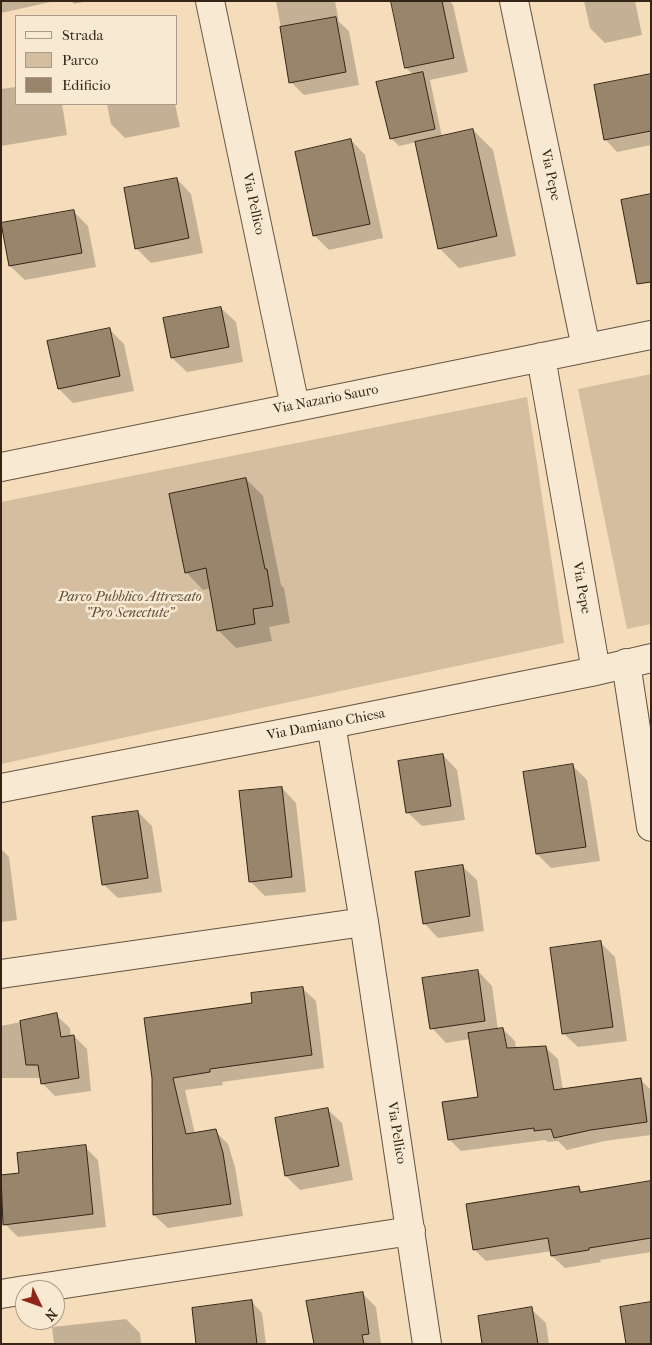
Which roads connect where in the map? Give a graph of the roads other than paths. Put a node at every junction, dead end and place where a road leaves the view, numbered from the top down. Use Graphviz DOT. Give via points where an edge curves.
graph roads {
  1 [pos="210,1"];
  2 [pos="514,1"];
  3 [pos="651,335"];
  4 [pos="586,348"];
  5 [pos="541,357"];
  6 [pos="295,406"];
  7 [pos="2,460"];
  8 [pos="638,660"];
  9 [pos="596,671"];
  10 [pos="331,724"];
  11 [pos="1,788"];
  12 [pos="651,827"];
  13 [pos="364,922"];
  14 [pos="1,974"];
  15 [pos="411,1231"];
  16 [pos="65,1284"];
  17 [pos="15,1292"];
  18 [pos="1,1294"];
  19 [pos="427,1344"];
  1 -- 6 [label="street, Via Pellico"];
  2 -- 4 [label="street, Via Pepe"];
  3 -- 4 [label="street, Via Nazario Sauro"];
  4 -- 5 [label="street, Via Nazario Sauro"];
  5 -- 6 [label="street, Via Nazario Sauro"];
  5 -- 9 [label="street, Via Pepe"];
  6 -- 7 [label="street, Via Nazario Sauro"];
  8 -- 9 [label="street, Via Damiano Chiesa"];
  8 -- 12 [label="street"];
  9 -- 10 [label="street, Via Damiano Chiesa"];
  10 -- 11 [label="street, Via Damiano Chiesa"];
  10 -- 13 [label="street, Via Pellico"];
  13 -- 14 [label="street"];
  13 -- 15 [label="street, Via Pellico"];
  15 -- 16 [label="street"];
  15 -- 19 [label="street, Via Pellico"];
  17 -- 18 [label="street"];
}
